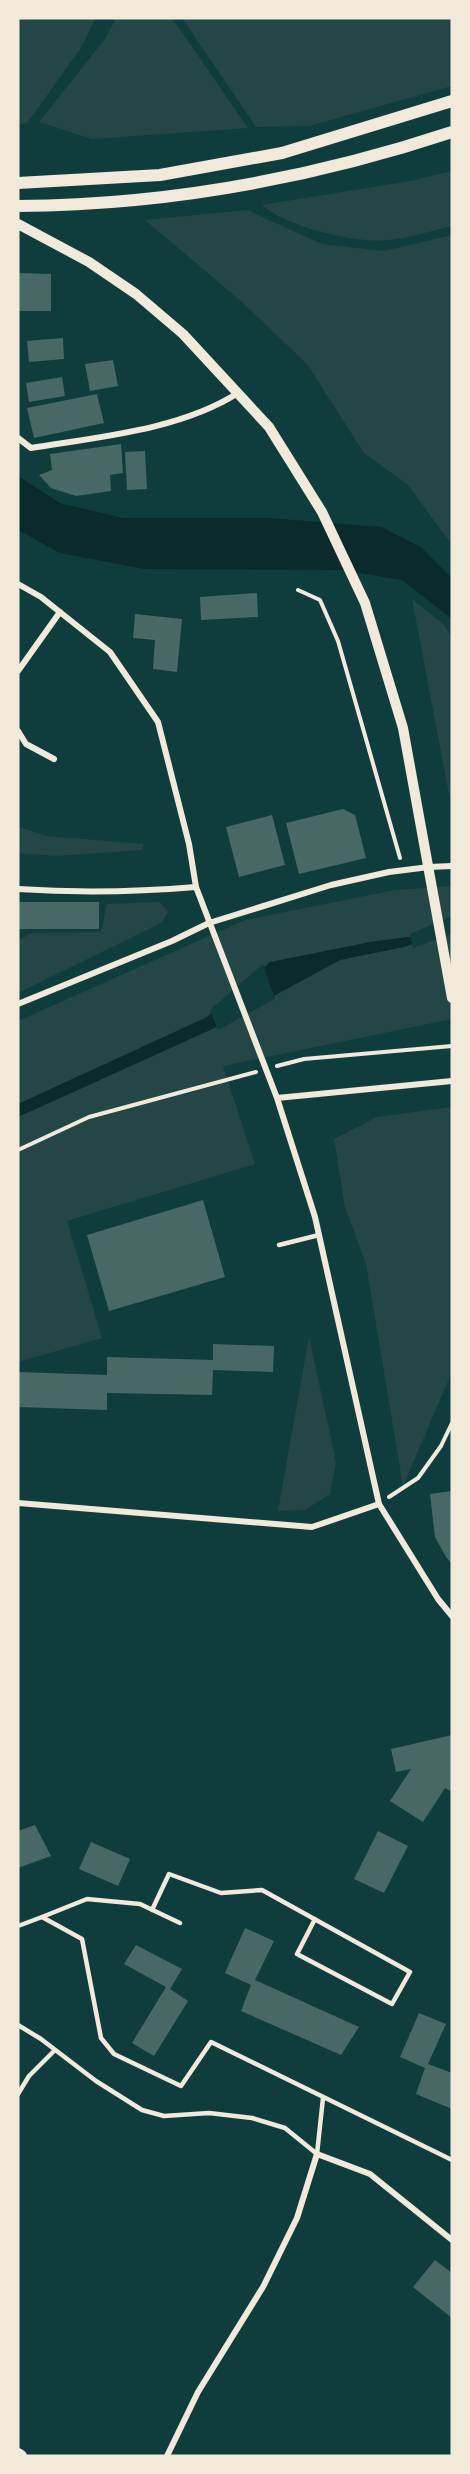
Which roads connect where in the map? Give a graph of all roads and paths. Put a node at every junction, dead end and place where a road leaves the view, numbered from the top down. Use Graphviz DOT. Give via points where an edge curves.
graph roads {
  1 [pos="452,101"];
  2 [pos="452,132"];
  3 [pos="18,183"];
  4 [pos="18,206"];
  5 [pos="18,224"];
  6 [pos="238,393"];
  7 [pos="18,438"];
  8 [pos="18,584"];
  9 [pos="298,590"];
  10 [pos="60,612"];
  11 [pos="18,671"];
  12 [pos="18,731"];
  13 [pos="54,759"];
  14 [pos="452,866"];
  15 [pos="429,867"];
  16 [pos="404,870"];
  17 [pos="196,887"];
  18 [pos="18,889"];
  19 [pos="209,923"];
  20 [pos="452,998"];
  21 [pos="18,1004"];
  22 [pos="452,1046"];
  23 [pos="264,1065"];
  24 [pos="452,1081"];
  25 [pos="277,1098"];
  26 [pos="18,1150"];
  27 [pos="319,1235"];
  28 [pos="279,1245"];
  29 [pos="452,1424"];
  30 [pos="18,1503"];
  31 [pos="379,1504"];
  32 [pos="452,1616"];
  33 [pos="152,1910"];
  34 [pos="42,1917"];
  35 [pos="315,1919"];
  36 [pos="180,1923"];
  37 [pos="18,1926"];
  38 [pos="18,2025"];
  39 [pos="56,2050"];
  40 [pos="18,2094"];
  41 [pos="322,2098"];
  42 [pos="317,2154"];
  43 [pos="452,2160"];
  44 [pos="452,2240"];
  45 [pos="166,2456"];
  1 -- 3 [label="main road" via="282,153 160,175"];
  2 -- 4 [label="main road" via="348,163 219,190 157,198"];
  5 -- 6 [label="street" via="89,262 136,294 183,334"];
  6 -- 7 [label="street" via="216,406 179,419 107,435 31,448"];
  6 -- 15 [label="street" via="269,427 322,512 365,603 403,728"];
  8 -- 10 [label="street"];
  9 -- 16 [label="path" via="320,600 338,640"];
  10 -- 11 [label="street"];
  10 -- 17 [label="street" via="110,652 158,722"];
  12 -- 13 [label="street" via="26,744"];
  14 -- 15 [label="street"];
  15 -- 16 [label="street"];
  15 -- 20 [label="street"];
  16 -- 19 [label="street" via="331,885"];
  17 -- 18 [label="street" via="76,893"];
  17 -- 19 [label="street"];
  19 -- 21 [label="street"];
  19 -- 23 [label="street"];
  22 -- 23 [label="path"];
  23 -- 25 [label="street"];
  23 -- 26 [label="path" via="89,1117"];
  24 -- 25 [label="street"];
  25 -- 27 [label="street"];
  27 -- 28 [label="lane"];
  27 -- 31 [label="street"];
  29 -- 31 [label="path" via="418,1478"];
  30 -- 31 [label="street" via="312,1527"];
  31 -- 32 [label="street"];
  33 -- 34 [label="lane" via="87,1899"];
  33 -- 35 [label="lane" via="169,1874 221,1893 262,1890"];
  33 -- 36 [label="lane"];
  34 -- 37 [label="lane"];
  34 -- 41 [label="lane" via="82,1939 100,2038 114,2054 181,2086 211,2042"];
  35 -- 35 [label="lane" via="410,1972 392,2004 297,1954"];
  38 -- 39 [label="lane"];
  39 -- 40 [label="lane" via="29,2076"];
  39 -- 42 [label="lane" via="142,2110 164,2116 209,2113 252,2118 285,2128"];
  41 -- 42 [label="lane"];
  41 -- 43 [label="lane"];
  42 -- 44 [label="street" via="370,2174"];
  42 -- 45 [label="street" via="297,2218 263,2287 198,2392"];
}
